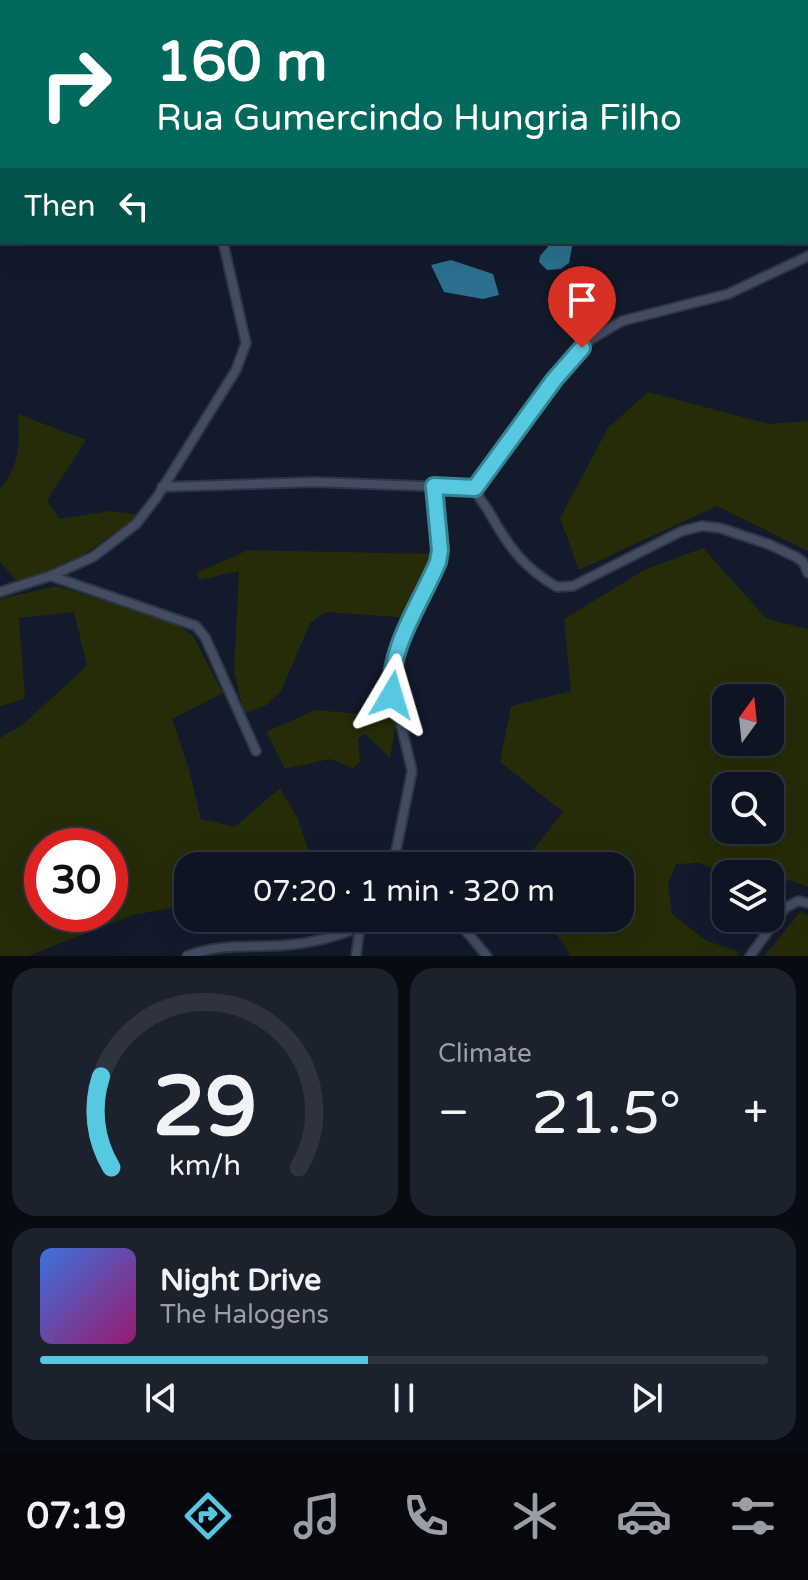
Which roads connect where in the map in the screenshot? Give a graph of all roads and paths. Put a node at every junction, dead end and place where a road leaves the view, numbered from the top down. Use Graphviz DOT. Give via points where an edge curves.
graph roads {
  1 [pos="223,244"];
  2 [pos="808,256"];
  3 [pos="434,486"];
  4 [pos="162,487"];
  5 [pos="475,488"];
  6 [pos="808,573"];
  7 [pos="50,576"];
  8 [pos="0,592"];
  9 [pos="256,751"];
  10 [pos="396,852"];
  11 [pos="808,903"];
  12 [pos="348,932"];
  13 [pos="359,932"];
  14 [pos="467,932"];
  15 [pos="281,945"];
  16 [pos="187,956"];
  17 [pos="282,956"];
  18 [pos="356,956"];
  19 [pos="487,956"];
  20 [pos="750,956"];
  1 -- 4 [label="street" via="246,343 236,370"];
  2 -- 5 [label="street" via="728,294 603,330 554,380"];
  3 -- 4 [label="street" via="315,482"];
  3 -- 5 [label="street"];
  3 -- 10 [label="street" via="438,562 391,682 412,771"];
  4 -- 7 [label="street" via="147,512 117,540"];
  5 -- 6 [label="street" via="504,541 557,587 573,586 702,526 768,544 803,562"];
  7 -- 8 [label="street"];
  7 -- 9 [label="street" via="196,626"];
  11 -- 20 [label="street" via="798,901 785,908"];
  12 -- 15 [label="street"];
  13 -- 18 [label="street"];
  14 -- 19 [label="street"];
  15 -- 16 [label="street" via="223,947"];
  15 -- 17 [label="street"];
}
